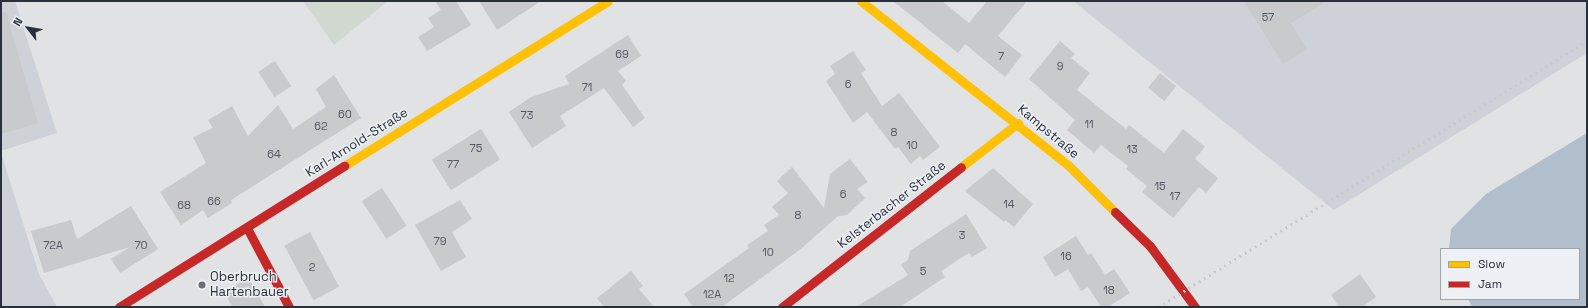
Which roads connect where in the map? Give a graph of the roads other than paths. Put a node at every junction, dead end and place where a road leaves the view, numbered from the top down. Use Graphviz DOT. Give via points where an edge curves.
graph roads {
  1 [pos="608,1"];
  2 [pos="861,1"];
  3 [pos="1018,123"];
  4 [pos="247,228"];
  5 [pos="119,307"];
  6 [pos="289,307"];
  7 [pos="782,307"];
  8 [pos="1195,307"];
  1 -- 4 [label="street, Karl-Arnold-Straße"];
  2 -- 3 [label="street, Kampstraße"];
  3 -- 7 [label="street, Kelsterbacher Straße"];
  3 -- 8 [label="street, Kampstraße" via="1110,205 1150,246"];
  4 -- 5 [label="street, Karl-Arnold-Straße"];
  4 -- 6 [label="street"];
}
